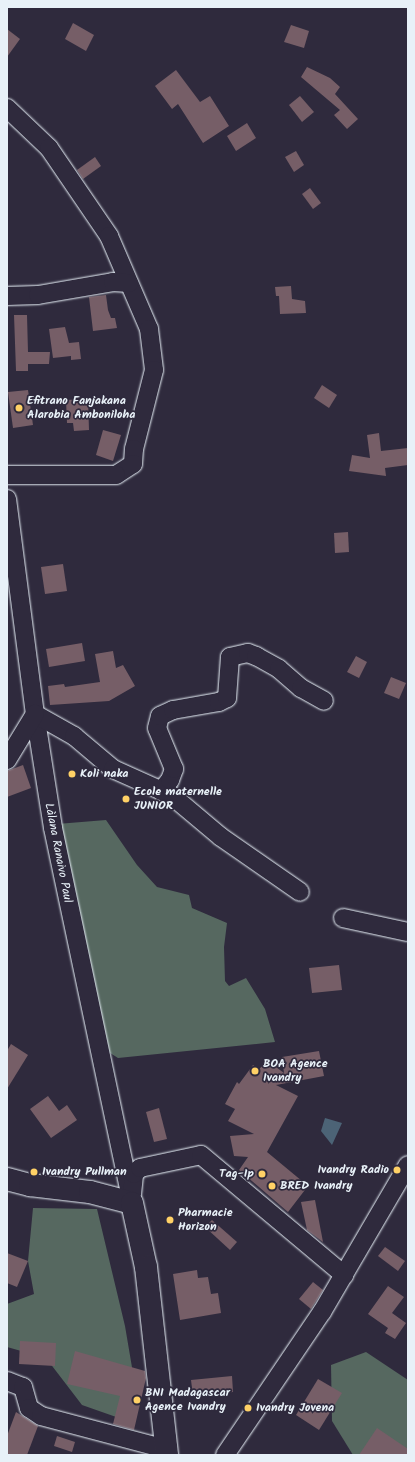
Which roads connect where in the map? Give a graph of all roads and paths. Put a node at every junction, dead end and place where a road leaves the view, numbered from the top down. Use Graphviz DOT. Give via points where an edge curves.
graph roads {
  1 [pos="7,108"];
  2 [pos="121,282"];
  3 [pos="7,296"];
  4 [pos="7,475"];
  5 [pos="7,499"];
  6 [pos="324,701"];
  7 [pos="35,714"];
  8 [pos="7,760"];
  9 [pos="161,791"];
  10 [pos="300,892"];
  11 [pos="343,918"];
  12 [pos="408,932"];
  13 [pos="405,1177"];
  14 [pos="7,1179"];
  15 [pos="132,1203"];
  16 [pos="344,1275"];
  17 [pos="7,1381"];
  18 [pos="167,1452"];
  19 [pos="225,1455"];
  1 -- 2 [label="street" via="49,148 109,236 121,264"];
  2 -- 3 [label="street"];
  2 -- 4 [label="street" via="150,329 154,370 134,449 133,464 116,475"];
  5 -- 7 [label="street, Làlana Ranaivo Paul"];
  6 -- 9 [label="street" via="256,656 248,653 230,657 227,698 219,702 173,710 160,716 157,728 174,769 170,780"];
  7 -- 8 [label="street"];
  7 -- 9 [label="street" via="74,736 113,769"];
  7 -- 15 [label="street, Làlana Ranaivo Paul" via="53,828"];
  9 -- 10 [label="street" via="171,795 266,871"];
  11 -- 12 [label="street"];
  13 -- 16 [label="street"];
  14 -- 15 [label="main road" via="30,1185 90,1192"];
  15 -- 16 [label="street" via="134,1174 140,1168 201,1155"];
  15 -- 18 [label="main road" via="146,1267"];
  16 -- 19 [label="street" via="322,1312"];
  17 -- 18 [label="street" via="23,1387 29,1408 41,1416"];
}
